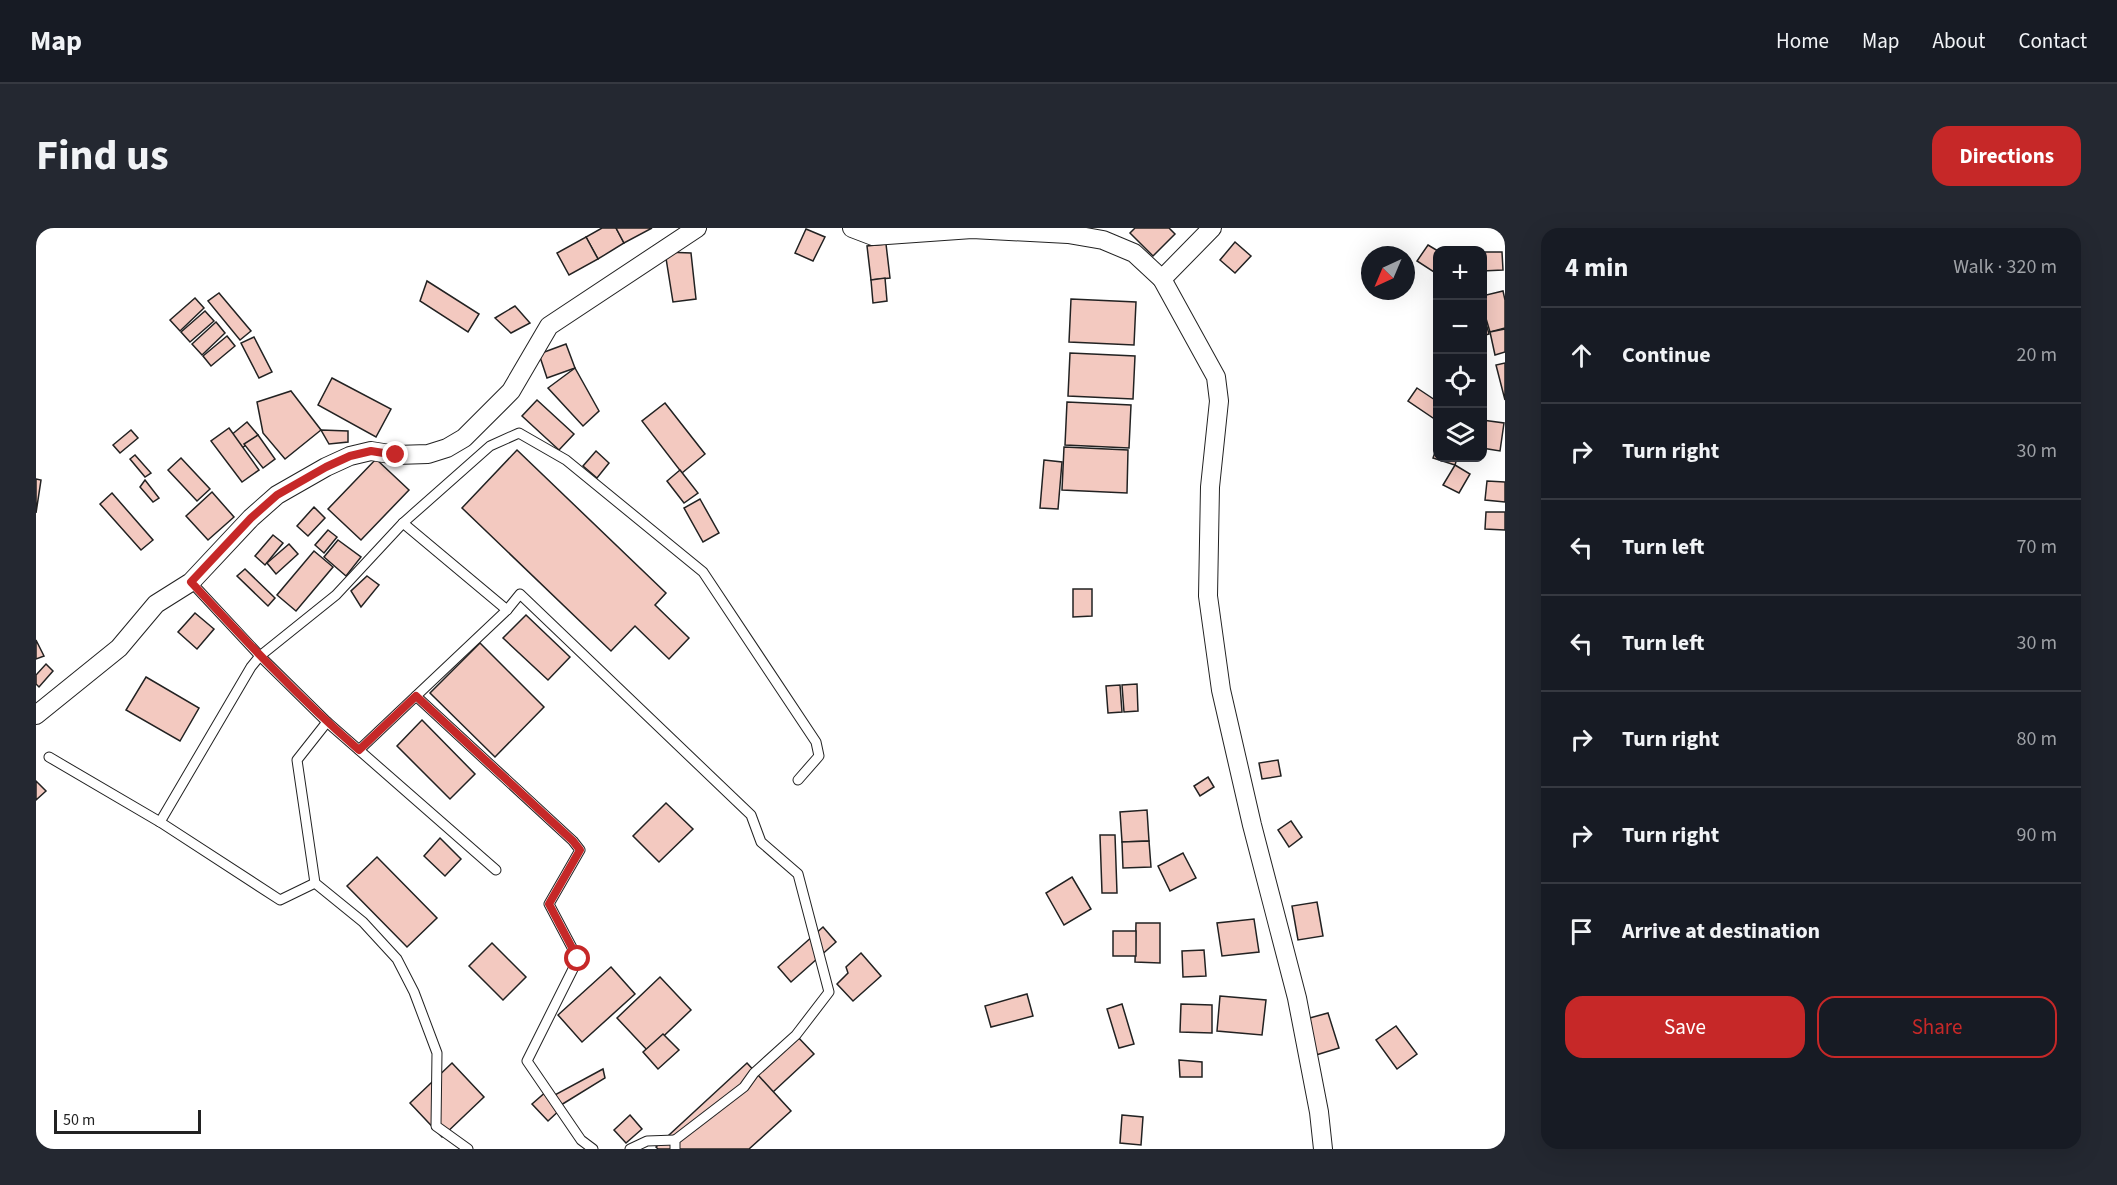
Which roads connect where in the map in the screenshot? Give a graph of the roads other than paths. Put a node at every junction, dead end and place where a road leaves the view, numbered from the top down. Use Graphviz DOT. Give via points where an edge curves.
graph roads {
  1 [pos="697,228"];
  2 [pos="852,228"];
  3 [pos="1212,228"];
  4 [pos="1162,279"];
  5 [pos="403,523"];
  6 [pos="191,582"];
  7 [pos="507,610"];
  8 [pos="260,656"];
  9 [pos="416,696"];
  10 [pos="36,715"];
  11 [pos="327,722"];
  12 [pos="359,750"];
  13 [pos="49,757"];
  14 [pos="798,780"];
  15 [pos="160,822"];
  16 [pos="496,870"];
  17 [pos="315,883"];
  18 [pos="675,1144"];
  19 [pos="468,1149"];
  20 [pos="593,1149"];
  21 [pos="630,1149"];
  22 [pos="1323,1149"];
  1 -- 6 [label="street" via="549,326 511,391 464,438 428,454 371,451 326,467 277,495"];
  2 -- 4 [label="street" via="873,236 972,229 1068,234 1103,240 1134,253"];
  3 -- 4 [label="street"];
  4 -- 22 [label="street" via="1216,377 1219,400 1210,488 1208,585 1221,690 1297,998"];
  5 -- 7 [label="lane"];
  5 -- 8 [label="lane" via="336,595"];
  5 -- 14 [label="lane" via="490,446 519,433 566,460 703,572 816,742 819,756"];
  6 -- 8 [label="lane"];
  6 -- 10 [label="street" via="156,604 119,648"];
  7 -- 9 [label="lane"];
  7 -- 18 [label="lane" via="520,594 751,815 761,842 798,874 829,992 796,1035 744,1087"];
  8 -- 11 [label="lane"];
  8 -- 15 [label="lane"];
  9 -- 12 [label="lane"];
  9 -- 20 [label="lane" via="580,850 549,904 578,959 527,1061 580,1140"];
  11 -- 12 [label="lane"];
  11 -- 17 [label="lane" via="297,760"];
  12 -- 16 [label="lane"];
  13 -- 15 [label="lane"];
  15 -- 17 [label="lane" via="280,900"];
  17 -- 19 [label="lane" via="363,922 397,959 437,1053 436,1126"];
  18 -- 21 [label="lane" via="647,1141"];
}
